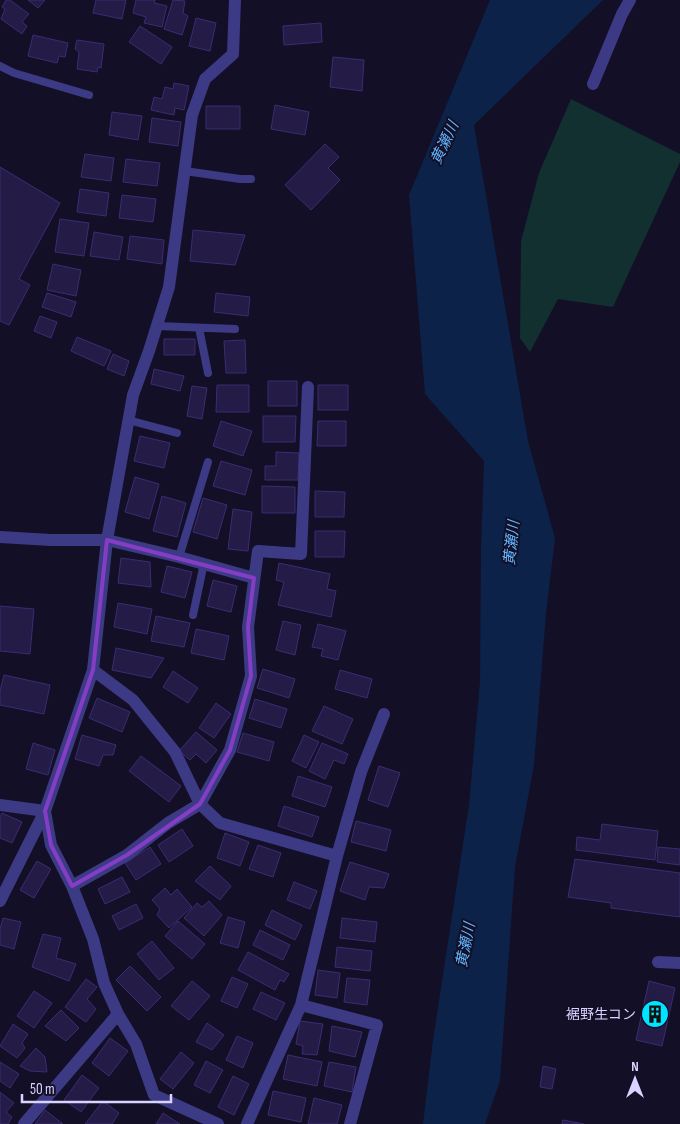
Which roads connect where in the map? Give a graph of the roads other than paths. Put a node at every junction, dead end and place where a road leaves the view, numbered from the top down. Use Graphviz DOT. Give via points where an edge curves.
graph roads {
  1 [pos="235,0"];
  2 [pos="630,0"];
  3 [pos="0,66"];
  4 [pos="593,84"];
  5 [pos="89,95"];
  6 [pos="185,171"];
  7 [pos="251,179"];
  8 [pos="157,326"];
  9 [pos="199,328"];
  10 [pos="235,329"];
  11 [pos="208,373"];
  12 [pos="308,387"];
  13 [pos="128,420"];
  14 [pos="177,433"];
  15 [pos="208,462"];
  16 [pos="0,537"];
  17 [pos="107,540"];
  18 [pos="179,556"];
  19 [pos="204,564"];
  20 [pos="254,578"];
  21 [pos="193,615"];
  22 [pos="93,670"];
  23 [pos="384,714"];
  24 [pos="200,804"];
  25 [pos="0,805"];
  26 [pos="45,811"];
  27 [pos="337,856"];
  28 [pos="72,886"];
  29 [pos="0,901"];
  30 [pos="658,962"];
  31 [pos="680,964"];
  32 [pos="301,1006"];
  33 [pos="118,1014"];
  34 [pos="24,1124"];
  35 [pos="218,1124"];
  36 [pos="247,1124"];
  37 [pos="350,1124"];
  1 -- 6 [label="street" via="233,54 205,79 192,115"];
  2 -- 4 [label="street"];
  3 -- 5 [label="lane"];
  6 -- 7 [label="lane"];
  6 -- 8 [label="street" via="169,287"];
  8 -- 9 [label="lane"];
  8 -- 13 [label="street" via="133,395"];
  9 -- 10 [label="lane"];
  9 -- 11 [label="lane"];
  12 -- 20 [label="street" via="301,554 258,551"];
  13 -- 14 [label="lane"];
  13 -- 17 [label="street"];
  15 -- 18 [label="lane"];
  16 -- 17 [label="street"];
  17 -- 18 [label="street"];
  17 -- 22 [label="street"];
  18 -- 19 [label="street"];
  19 -- 20 [label="street"];
  19 -- 21 [label="lane"];
  20 -- 24 [label="street" via="248,627 250,676 230,750"];
  22 -- 24 [label="street" via="133,700 175,752"];
  22 -- 26 [label="street"];
  23 -- 27 [label="street" via="361,772"];
  24 -- 27 [label="street" via="220,822"];
  24 -- 28 [label="street" via="168,823 127,855"];
  25 -- 26 [label="street"];
  26 -- 28 [label="street" via="51,845"];
  26 -- 29 [label="street"];
  27 -- 32 [label="street"];
  28 -- 33 [label="street" via="93,939 104,983"];
  30 -- 31 [label="street"];
  32 -- 36 [label="street"];
  32 -- 37 [label="street" via="377,1025"];
  33 -- 34 [label="street"];
  33 -- 35 [label="street" via="136,1044 154,1095"];
}
